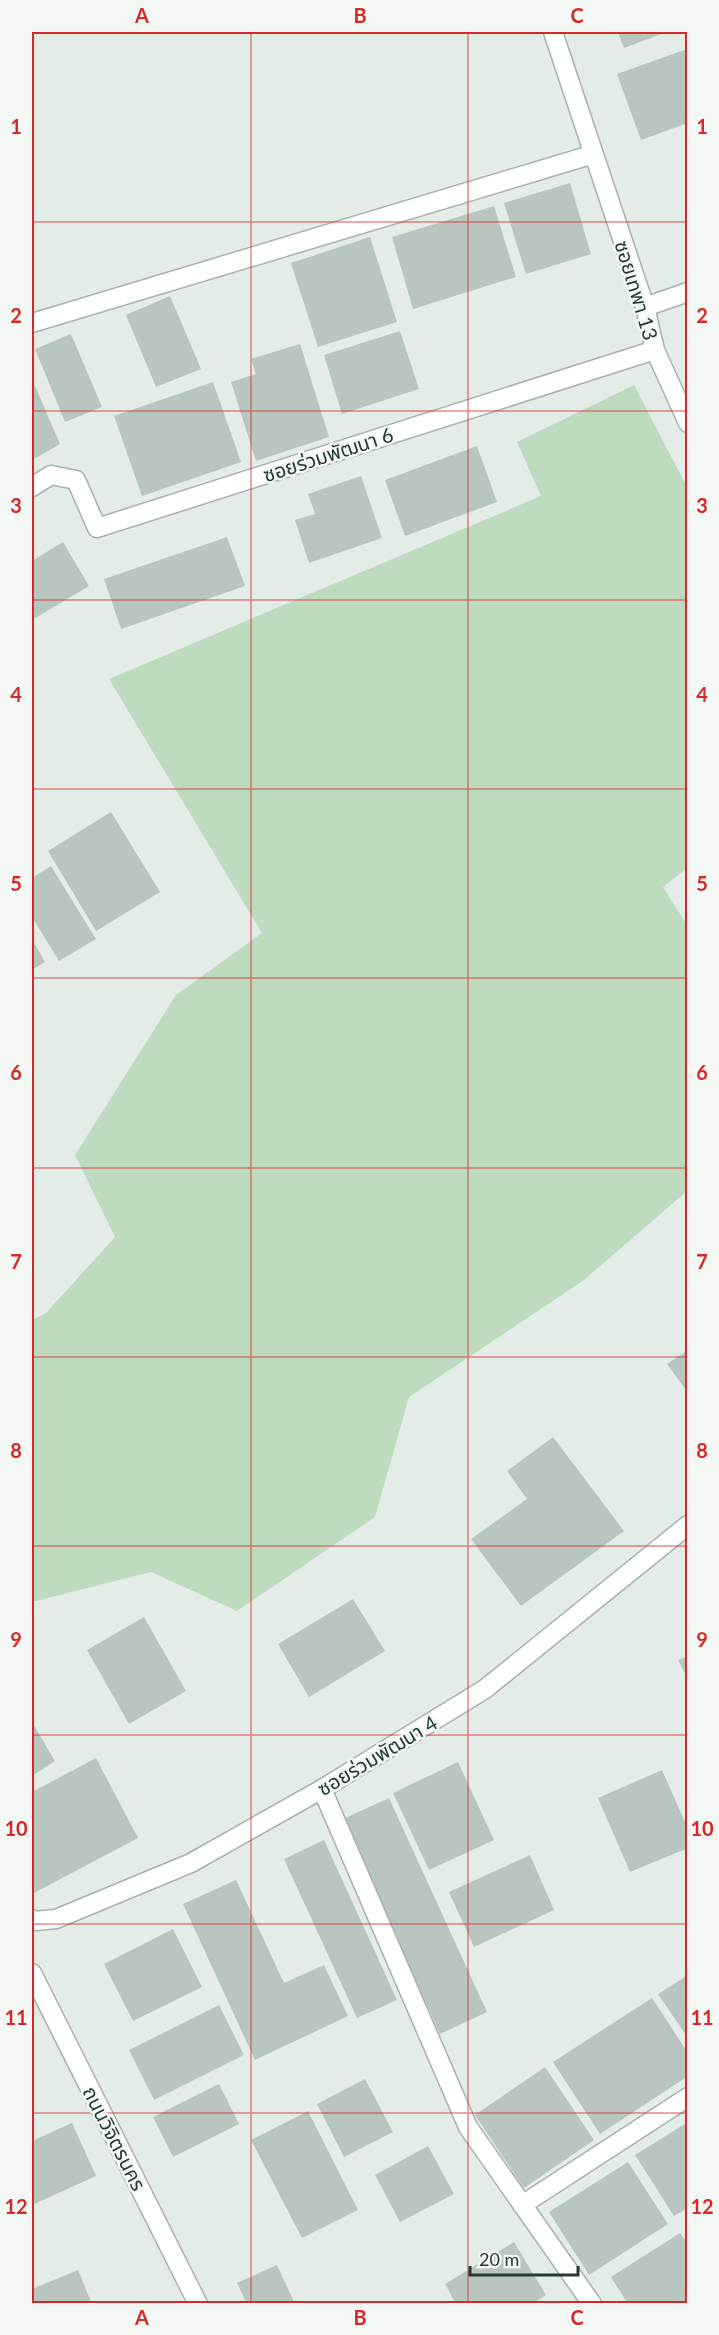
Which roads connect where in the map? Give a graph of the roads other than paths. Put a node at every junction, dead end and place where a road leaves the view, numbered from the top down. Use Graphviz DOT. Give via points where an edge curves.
graph roads {
  1 [pos="553,32"];
  2 [pos="594,154"];
  3 [pos="687,292"];
  4 [pos="645,307"];
  5 [pos="32,323"];
  6 [pos="655,350"];
  7 [pos="687,423"];
  8 [pos="32,487"];
  9 [pos="687,1525"];
  10 [pos="322,1789"];
  11 [pos="32,1920"];
  12 [pos="32,1973"];
  13 [pos="687,2097"];
  14 [pos="522,2205"];
  15 [pos="198,2304"];
  16 [pos="592,2304"];
  1 -- 2 [label="street, ซอยเทพา 13"];
  2 -- 4 [label="street, ซอยเทพา 13"];
  2 -- 5 [label="street"];
  3 -- 4 [label="street"];
  4 -- 6 [label="street, ซอยเทพา 13"];
  6 -- 7 [label="street, ซอยเทพา 13"];
  6 -- 8 [label="street, ซอยร่วมพัฒนา 6" via="97,528 76,480 51,475"];
  9 -- 10 [label="street, ซอยร่วมพัฒนา 4" via="485,1689"];
  10 -- 11 [label="street, ซอยร่วมพัฒนา 4" via="191,1863 56,1919"];
  10 -- 14 [label="street" via="468,2127"];
  12 -- 15 [label="street, ถนนวิจิตรนคร"];
  13 -- 14 [label="street"];
  14 -- 16 [label="street"];
}
